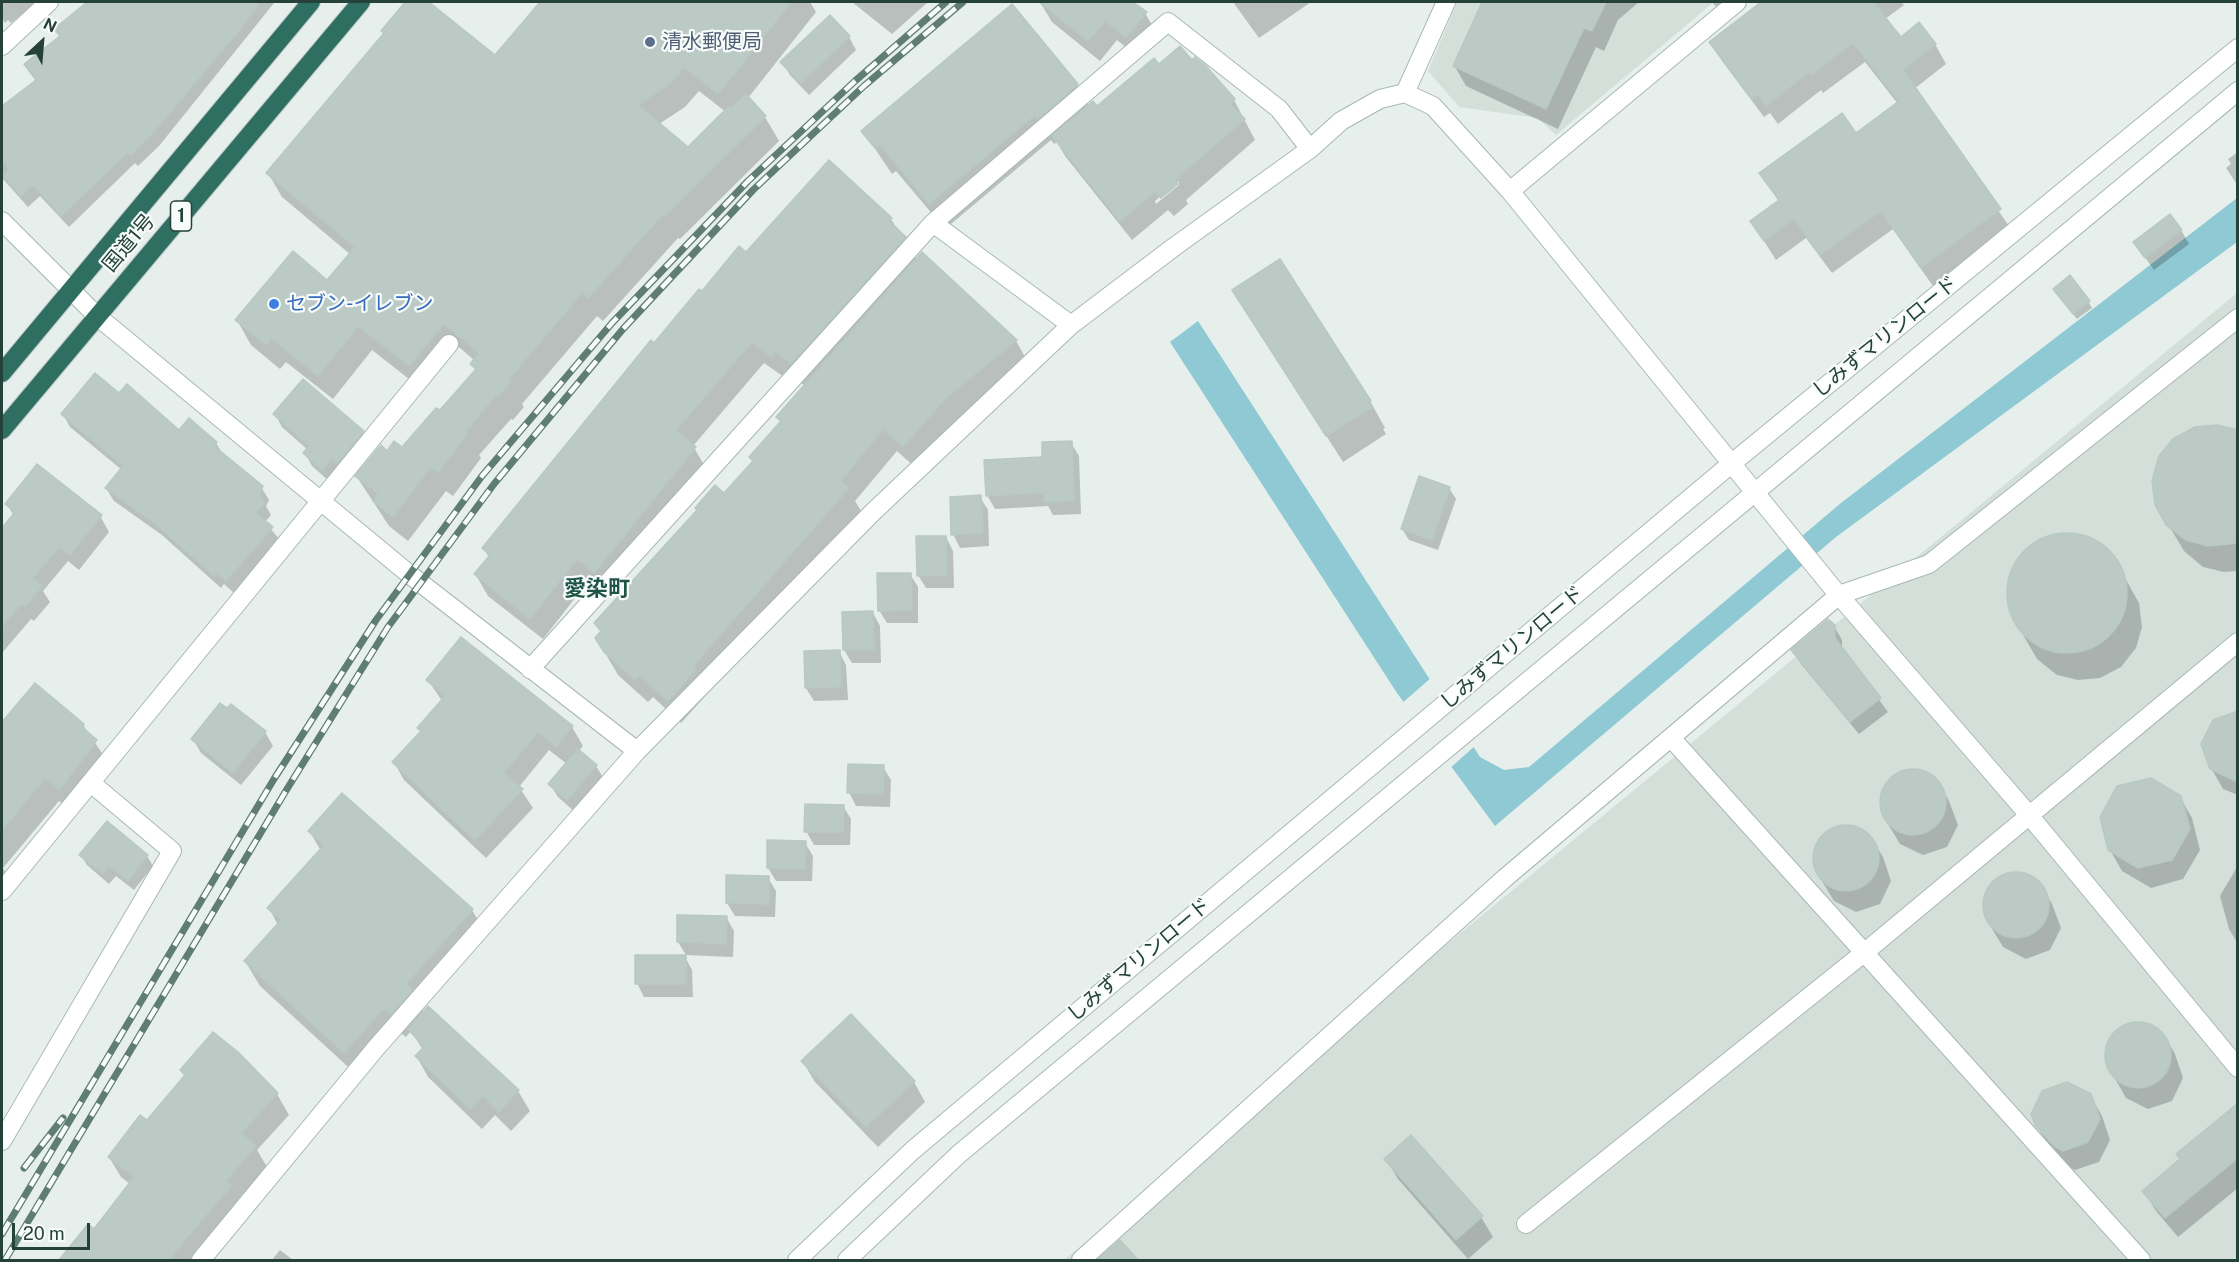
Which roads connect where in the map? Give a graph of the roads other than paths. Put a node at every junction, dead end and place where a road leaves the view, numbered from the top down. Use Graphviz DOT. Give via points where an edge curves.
graph roads {
  1 [pos="49,2"];
  2 [pos="311,2"];
  3 [pos="361,2"];
  4 [pos="1446,2"];
  5 [pos="1737,2"];
  6 [pos="2,45"];
  7 [pos="2238,48"];
  8 [pos="2238,92"];
  9 [pos="1405,93"];
  10 [pos="1310,149"];
  11 [pos="1510,191"];
  12 [pos="2,221"];
  13 [pos="933,223"];
  14 [pos="70,290"];
  15 [pos="97,316"];
  16 [pos="2238,318"];
  17 [pos="1071,325"];
  18 [pos="449,344"];
  19 [pos="2,373"];
  20 [pos="2,430"];
  21 [pos="1731,464"];
  22 [pos="1756,493"];
  23 [pos="320,502"];
  24 [pos="1835,590"];
  25 [pos="2238,642"];
  26 [pos="530,669"];
  27 [pos="1672,739"];
  28 [pos="637,751"];
  29 [pos="92,783"];
  30 [pos="2029,815"];
  31 [pos="2,891"];
  32 [pos="1865,952"];
  33 [pos="2238,1068"];
  34 [pos="2,1142"];
  35 [pos="1526,1224"];
  36 [pos="201,1260"];
  37 [pos="797,1260"];
  38 [pos="847,1260"];
  39 [pos="1081,1260"];
  40 [pos="2141,1260"];
  1 -- 6 [label="street"];
  2 -- 14 [label="highway, 国道1号 / 1"];
  3 -- 15 [label="highway, 国道1号 / 1"];
  4 -- 9 [label="street"];
  5 -- 11 [label="street"];
  7 -- 21 [label="street, しみずマリンロード"];
  8 -- 22 [label="street, しみずマリンロード"];
  9 -- 10 [label="street" via="1380,99 1341,121"];
  9 -- 11 [label="street" via="1433,106"];
  10 -- 13 [label="street" via="1279,109 1168,22"];
  10 -- 17 [label="street"];
  11 -- 21 [label="street"];
  12 -- 14 [label="street"];
  13 -- 17 [label="street"];
  13 -- 26 [label="street"];
  14 -- 15 [label="street"];
  14 -- 19 [label="highway, 国道1号 / 1"];
  15 -- 20 [label="highway, 国道1号 / 1"];
  15 -- 23 [label="street"];
  16 -- 24 [label="street" via="1929,564"];
  17 -- 28 [label="street" via="873,512"];
  18 -- 23 [label="street"];
  21 -- 22 [label="street"];
  21 -- 37 [label="street, しみずマリンロード" via="913,1150"];
  22 -- 24 [label="street"];
  22 -- 38 [label="street, しみずマリンロード" via="959,1154"];
  23 -- 26 [label="street"];
  23 -- 29 [label="street"];
  24 -- 27 [label="street"];
  24 -- 30 [label="street"];
  25 -- 30 [label="street"];
  26 -- 28 [label="street"];
  27 -- 32 [label="street"];
  27 -- 39 [label="street" via="1505,878"];
  28 -- 36 [label="street" via="383,1039"];
  29 -- 31 [label="street"];
  29 -- 34 [label="street" via="172,851"];
  30 -- 32 [label="street"];
  30 -- 33 [label="street"];
  32 -- 35 [label="street"];
  32 -- 40 [label="street"];
}
